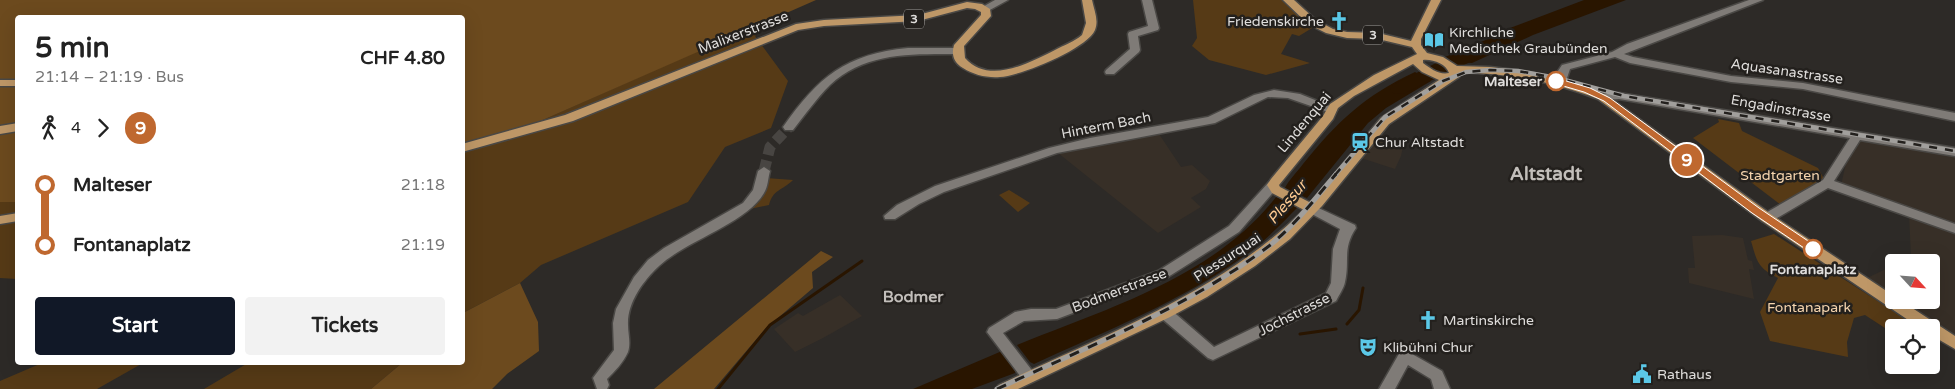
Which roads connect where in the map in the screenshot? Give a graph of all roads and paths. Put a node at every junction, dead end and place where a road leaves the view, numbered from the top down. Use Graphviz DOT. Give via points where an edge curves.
graph roads {
  1 [pos="1003,0"];
  2 [pos="1087,0"];
  3 [pos="1147,0"];
  4 [pos="1288,0"];
  5 [pos="1436,0"];
  6 [pos="1758,0"];
  7 [pos="984,9"];
  8 [pos="1416,45"];
  9 [pos="957,51"];
  10 [pos="1616,54"];
  11 [pos="1421,61"];
  12 [pos="1110,72"];
  13 [pos="1452,73"];
  14 [pos="1562,82"];
  15 [pos="0,83"];
  16 [pos="15,83"];
  17 [pos="1602,97"];
  18 [pos="1331,110"];
  19 [pos="1955,117"];
  20 [pos="789,127"];
  21 [pos="15,128"];
  22 [pos="0,130"];
  23 [pos="1857,136"];
  24 [pos="465,147"];
  25 [pos="1955,152"];
  26 [pos="764,171"];
  27 [pos="1828,183"];
  28 [pos="1276,189"];
  29 [pos="1307,206"];
  30 [pos="890,216"];
  31 [pos="15,218"];
  32 [pos="1767,218"];
  33 [pos="0,220"];
  34 [pos="1955,229"];
  35 [pos="1165,313"];
  36 [pos="1918,319"];
  37 [pos="1940,334"];
  38 [pos="1955,344"];
  39 [pos="1026,374"];
  40 [pos="602,384"];
  41 [pos="1388,388"];
  42 [pos="1004,389"];
  43 [pos="1442,389"];
  1 -- 7 [label="street"];
  2 -- 9 [label="main road" via="1092,26 1087,36 1022,70 997,74 976,70 960,60"];
  3 -- 12 [label="street" via="1154,27 1133,34 1135,50"];
  4 -- 8 [label="main road, 3" via="1312,22 1330,31 1378,36"];
  5 -- 8 [label="main road"];
  6 -- 10 [label="street" via="1640,42"];
  7 -- 9 [label="main road" via="986,16 962,40"];
  7 -- 24 [label="main road, Malixerstrasse / 3" via="967,5 918,18 796,27 569,118"];
  8 -- 11 [label="main road"];
  9 -- 20 [label="street" via="891,53 854,64 831,78"];
  10 -- 14 [label="street" via="1566,67"];
  10 -- 19 [label="street, Aquasanastrasse" via="1630,60 1730,79 1803,86"];
  11 -- 13 [label="main road"];
  11 -- 13 [label="main road" via="1440,60"];
  11 -- 18 [label="main road, Lindenquai" via="1370,81"];
  13 -- 14 [label="main road" via="1504,71"];
  13 -- 29 [label="main road, Plessurquai" via="1386,121"];
  14 -- 17 [label="main road"];
  15 -- 16 [label="main road"];
  17 -- 23 [label="street, Engadinstrasse" via="1624,96"];
  17 -- 32 [label="main road"];
  18 -- 28 [label="main road, Lindenquai"];
  18 -- 30 [label="street, Hinterm Bach" via="1294,96 1267,94 1208,120 1053,150 934,191"];
  21 -- 22 [label="main road"];
  23 -- 25 [label="street, Engadinstrasse"];
  23 -- 27 [label="street"];
  26 -- 40 [label="street" via="759,191 747,206 655,261 630,297 622,315 622,347 616,360 600,378"];
  27 -- 32 [label="street"];
  27 -- 34 [label="street"];
  28 -- 29 [label="main road"];
  28 -- 39 [label="street, Bodmerstrasse" via="1234,229 1163,274 1057,314 1020,316 994,332"];
  29 -- 35 [label="main road, Plessurquai" via="1285,236 1260,256"];
  29 -- 35 [label="street, Jochstrasse" via="1349,228 1340,249 1338,283 1331,297 1212,354"];
  31 -- 33 [label="main road"];
  32 -- 36 [label="main road"];
  35 -- 39 [label="main road, Plessurquai"];
  37 -- 38 [label="main road"];
  39 -- 42 [label="main road, Plessurquai"];
  41 -- 43 [label="street" via="1405,356 1437,375"];
}
